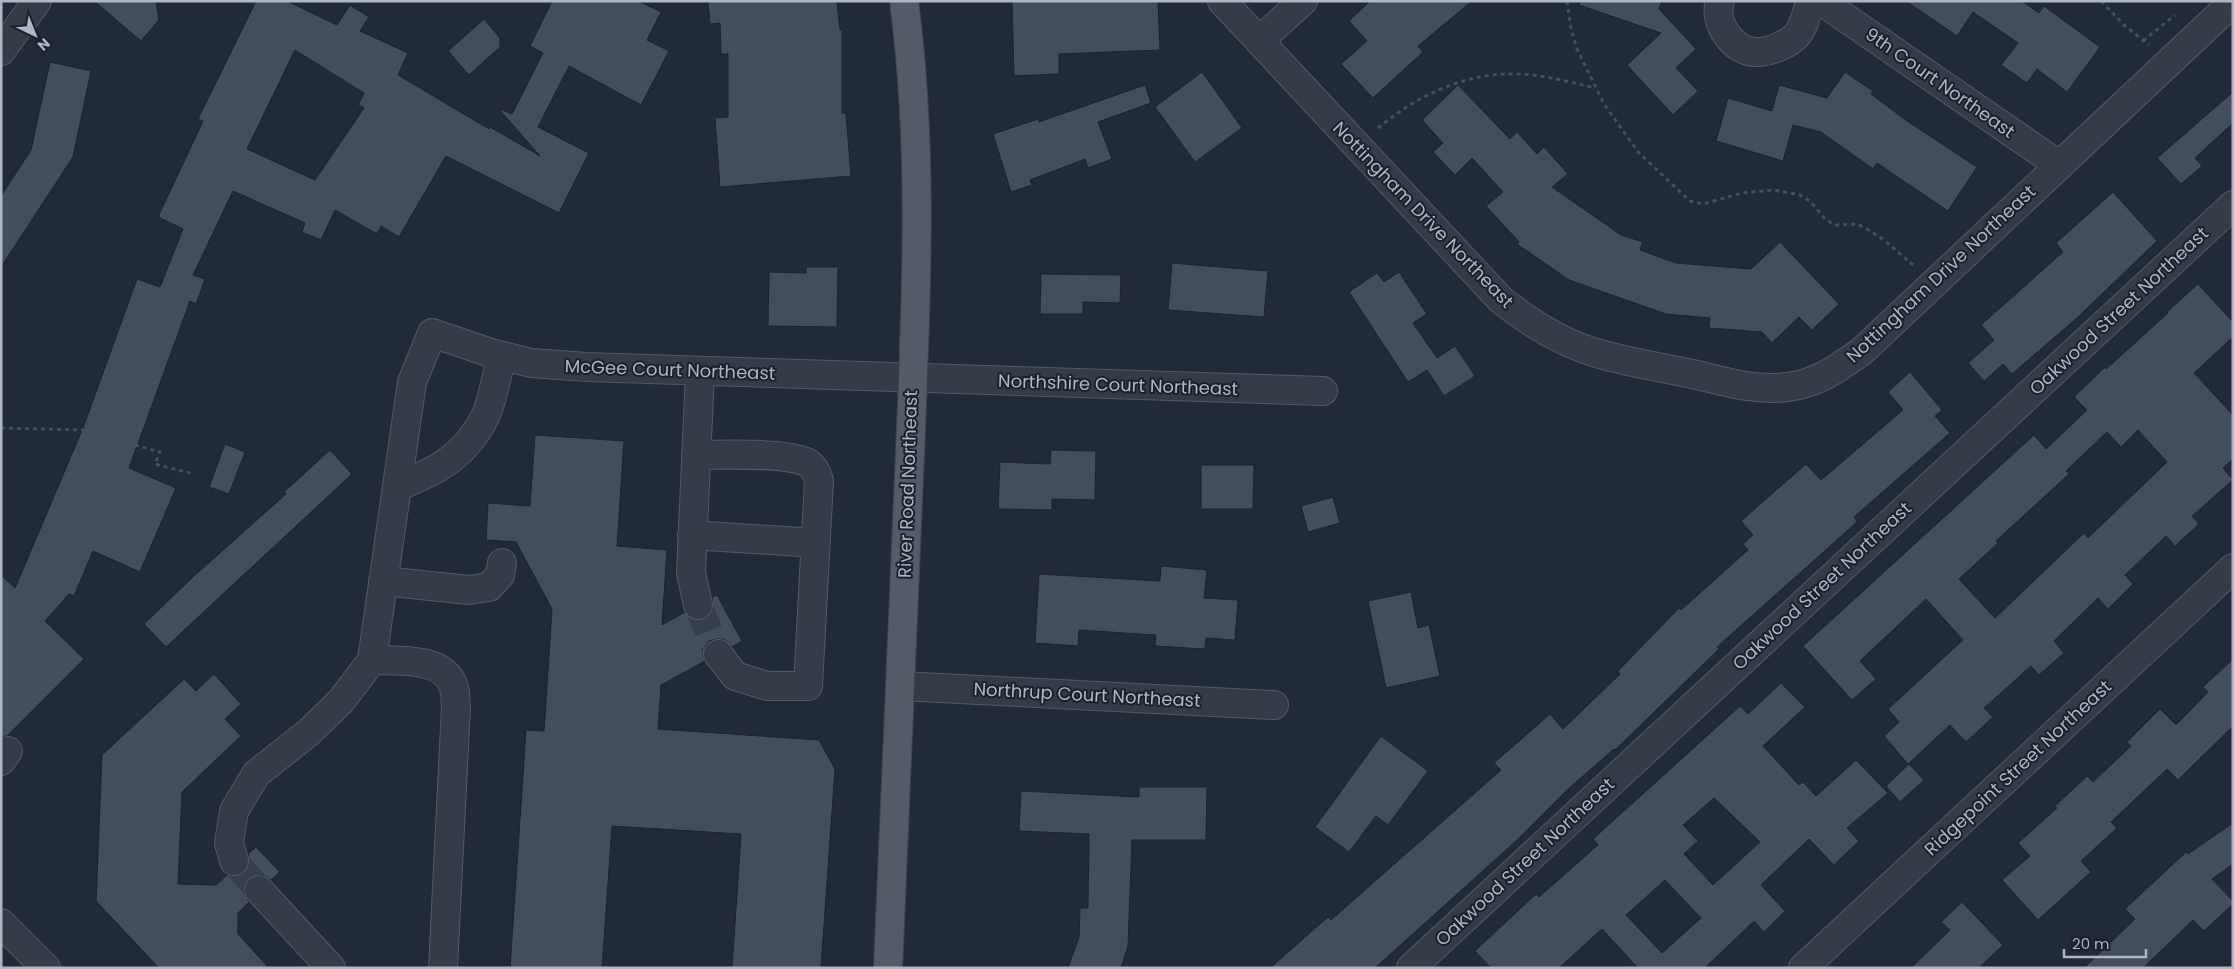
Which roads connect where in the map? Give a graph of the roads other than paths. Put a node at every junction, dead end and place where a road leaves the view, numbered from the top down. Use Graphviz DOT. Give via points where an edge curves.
graph roads {
  1 [pos="38,1"];
  2 [pos="904,1"];
  3 [pos="1222,1"];
  4 [pos="1303,1"];
  5 [pos="1720,1"];
  6 [pos="1810,1"];
  7 [pos="1821,1"];
  8 [pos="2233,2"];
  9 [pos="1259,41"];
  10 [pos="1,51"];
  11 [pos="2059,165"];
  12 [pos="2233,205"];
  13 [pos="502,356"];
  14 [pos="700,372"];
  15 [pos="912,379"];
  16 [pos="1323,391"];
  17 [pos="696,455"];
  18 [pos="397,487"];
  19 [pos="692,535"];
  20 [pos="815,543"];
  21 [pos="502,563"];
  22 [pos="2233,568"];
  23 [pos="383,581"];
  24 [pos="698,605"];
  25 [pos="718,654"];
  26 [pos="372,660"];
  27 [pos="901,686"];
  28 [pos="1274,705"];
  29 [pos="234,861"];
  30 [pos="259,890"];
  31 [pos="1,923"];
  32 [pos="46,968"];
  33 [pos="331,968"];
  34 [pos="443,968"];
  35 [pos="888,968"];
  36 [pos="1411,968"];
  37 [pos="1803,968"];
  1 -- 10 [label="street"];
  2 -- 15 [label="main road, River Road Northeast" via="916,140"];
  3 -- 9 [label="street, Nottingham Drive Northeast"];
  4 -- 9 [label="street"];
  5 -- 6 [label="street" via="1719,24 1741,48 1755,52 1775,48 1795,36 1805,21"];
  7 -- 11 [label="street, 9th Court Northeast"];
  8 -- 11 [label="street, Nottingham Drive Northeast"];
  9 -- 11 [label="street, Nottingham Drive Northeast" via="1501,300 1526,320 1600,354 1759,389 1787,388 1817,381 1861,352"];
  12 -- 36 [label="street, Oakwood Street Northeast"];
  13 -- 14 [label="street, McGee Court Northeast" via="531,363 568,366"];
  13 -- 18 [label="street" via="484,419 458,455 434,472"];
  13 -- 18 [label="street, McGee Court Northeast" via="432,333 412,382"];
  14 -- 15 [label="street, McGee Court Northeast"];
  14 -- 17 [label="street"];
  15 -- 16 [label="street, Northshire Court Northeast"];
  15 -- 27 [label="main road, River Road Northeast"];
  17 -- 19 [label="street"];
  17 -- 20 [label="street" via="788,457 807,463 816,471 819,481"];
  18 -- 23 [label="street"];
  19 -- 20 [label="street"];
  19 -- 24 [label="street" via="691,572"];
  20 -- 25 [label="street" via="808,686 767,686 735,676"];
  21 -- 23 [label="street" via="500,575 489,587 469,590"];
  22 -- 37 [label="street, Ridgepoint Street Northeast"];
  23 -- 26 [label="street"];
  26 -- 29 [label="street" via="341,701 308,733 256,774 234,811 229,843"];
  26 -- 34 [label="street" via="431,664 445,674 454,687 456,707"];
  27 -- 28 [label="street, Northrup Court Northeast"];
  27 -- 35 [label="main road, River Road Northeast"];
  30 -- 33 [label="street"];
  31 -- 32 [label="street"];
}
